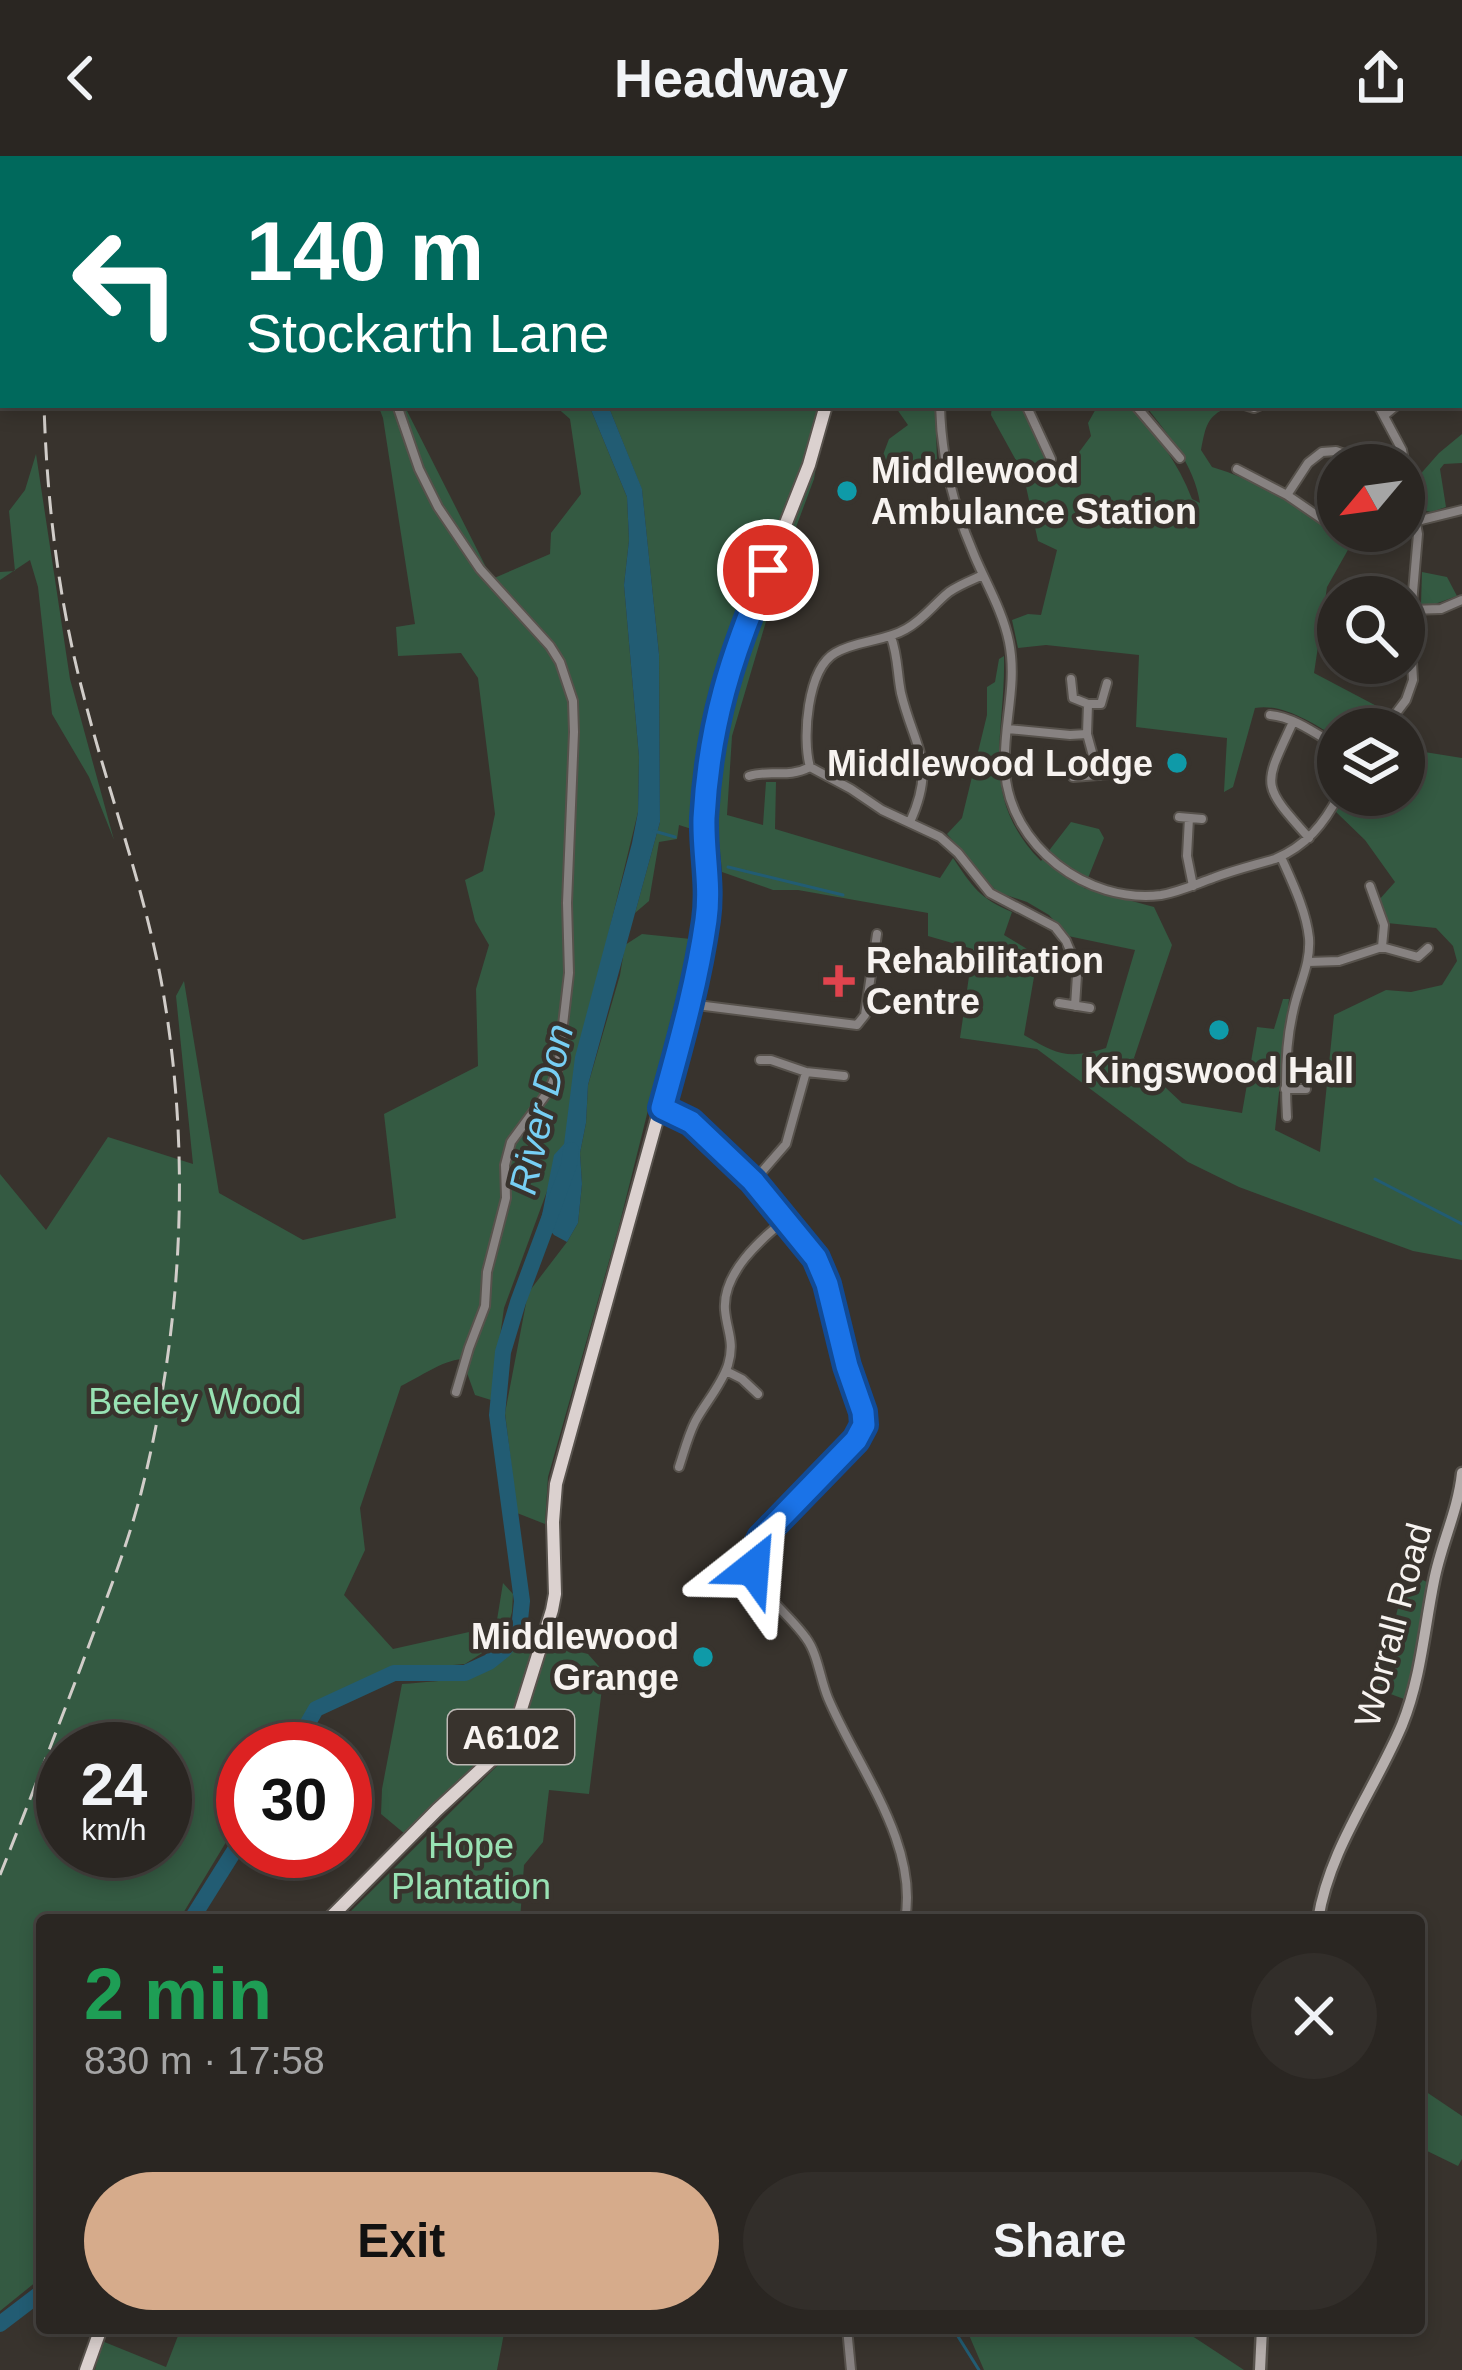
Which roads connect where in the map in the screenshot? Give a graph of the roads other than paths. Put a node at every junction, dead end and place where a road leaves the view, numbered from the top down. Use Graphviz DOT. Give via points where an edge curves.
graph roads {
  1 [pos="398,408"];
  2 [pos="825,408"];
  3 [pos="940,408"];
  4 [pos="1030,408"];
  5 [pos="1138,408"];
  6 [pos="1380,408"];
  7 [pos="1393,408"];
  8 [pos="1385,415"];
  9 [pos="1399,444"];
  10 [pos="1317,456"];
  11 [pos="1180,458"];
  12 [pos="1051,459"];
  13 [pos="1237,469"];
  14 [pos="1287,495"];
  15 [pos="1462,510"];
  16 [pos="1317,515"];
  17 [pos="1425,519"];
  18 [pos="983,575"];
  19 [pos="1462,600"];
  20 [pos="1425,610"];
  21 [pos="891,637"];
  22 [pos="1071,679"];
  23 [pos="1107,683"];
  24 [pos="1088,704"];
  25 [pos="1270,716"];
  26 [pos="1293,722"];
  27 [pos="1008,729"];
  28 [pos="1087,734"];
  29 [pos="1317,736"];
  30 [pos="810,767"];
  31 [pos="1124,772"];
  32 [pos="1098,774"];
  33 [pos="749,776"];
  34 [pos="1073,777"];
  35 [pos="1327,816"];
  36 [pos="1202,819"];
  37 [pos="910,822"];
  38 [pos="1310,838"];
  39 [pos="1281,856"];
  40 [pos="1193,886"];
  41 [pos="1370,886"];
  42 [pos="877,934"];
  43 [pos="1382,947"];
  44 [pos="1428,948"];
  45 [pos="1308,962"];
  46 [pos="1059,1003"];
  47 [pos="689,1004"];
  48 [pos="1075,1006"];
  49 [pos="1090,1008"];
  50 [pos="760,1060"];
  51 [pos="806,1072"];
  52 [pos="844,1076"];
  53 [pos="1285,1089"];
  54 [pos="1306,1089"];
  55 [pos="662,1108"];
  56 [pos="1287,1117"];
  57 [pos="753,1181"];
  58 [pos="786,1219"];
  59 [pos="726,1371"];
  60 [pos="456,1392"];
  61 [pos="758,1394"];
  62 [pos="679,1467"];
  63 [pos="1462,1474"];
  64 [pos="334,1914"];
  65 [pos="906,1914"];
  66 [pos="1319,1914"];
  67 [pos="99,2334"];
  68 [pos="848,2334"];
  69 [pos="1262,2334"];
  70 [pos="86,2370"];
  71 [pos="851,2370"];
  72 [pos="1260,2370"];
  1 -- 60 [label="street" via="438,507 550,646 573,701 569,973 558,1068 511,1142 485,1306"];
  2 -- 47 [label="main road, A6102" via="717,716 704,817 709,887"];
  3 -- 18 [label="street" via="952,492"];
  4 -- 12 [label="street"];
  5 -- 11 [label="street"];
  6 -- 8 [label="street"];
  7 -- 8 [label="street"];
  8 -- 9 [label="street"];
  10 -- 14 [label="street"];
  13 -- 14 [label="street"];
  14 -- 16 [label="street"];
  15 -- 17 [label="street"];
  18 -- 21 [label="street"];
  18 -- 27 [label="street" via="1010,648"];
  19 -- 20 [label="street"];
  21 -- 30 [label="street" via="839,650 822,664 807,726"];
  21 -- 37 [label="street" via="922,754"];
  22 -- 24 [label="street" via="1073,698"];
  23 -- 24 [label="street" via="1101,704"];
  24 -- 28 [label="street"];
  25 -- 26 [label="street"];
  26 -- 29 [label="street"];
  26 -- 38 [label="street" via="1269,781"];
  27 -- 28 [label="street"];
  27 -- 40 [label="street" via="1011,802 1048,858 1089,883 1136,894"];
  28 -- 32 [label="street"];
  30 -- 33 [label="street"];
  30 -- 37 [label="street"];
  31 -- 32 [label="street"];
  32 -- 34 [label="street"];
  35 -- 38 [label="street"];
  36 -- 40 [label="street" via="1184,817"];
  37 -- 48 [label="street" via="940,837 990,893 1061,933 1077,975"];
  38 -- 39 [label="street"];
  39 -- 40 [label="street"];
  39 -- 45 [label="street" via="1308,929"];
  41 -- 43 [label="street" via="1384,926"];
  42 -- 47 [label="street" via="865,1015 856,1024"];
  43 -- 44 [label="street" via="1414,958"];
  43 -- 45 [label="street" via="1339,962"];
  45 -- 53 [label="street" via="1293,1008"];
  46 -- 48 [label="street"];
  47 -- 55 [label="main road, A6102"];
  48 -- 49 [label="street"];
  50 -- 51 [label="street"];
  51 -- 52 [label="street"];
  51 -- 57 [label="street" via="786,1144"];
  53 -- 54 [label="street"];
  53 -- 56 [label="street"];
  55 -- 57 [label="street" via="691,1122"];
  55 -- 64 [label="main road, A6102" via="556,1484 555,1594 517,1722 502,1750"];
  57 -- 58 [label="street"];
  58 -- 59 [label="street" via="731,1283"];
  58 -- 65 [label="street" via="821,1269 864,1425 761,1538 753,1568 809,1641 828,1699 892,1829 909,1889"];
  59 -- 61 [label="street"];
  59 -- 62 [label="street"];
  63 -- 66 [label="street, Worrall Road" via="1414,1692 1334,1859"];
  67 -- 70 [label="main road"];
  68 -- 71 [label="street"];
  69 -- 72 [label="street"];
}
